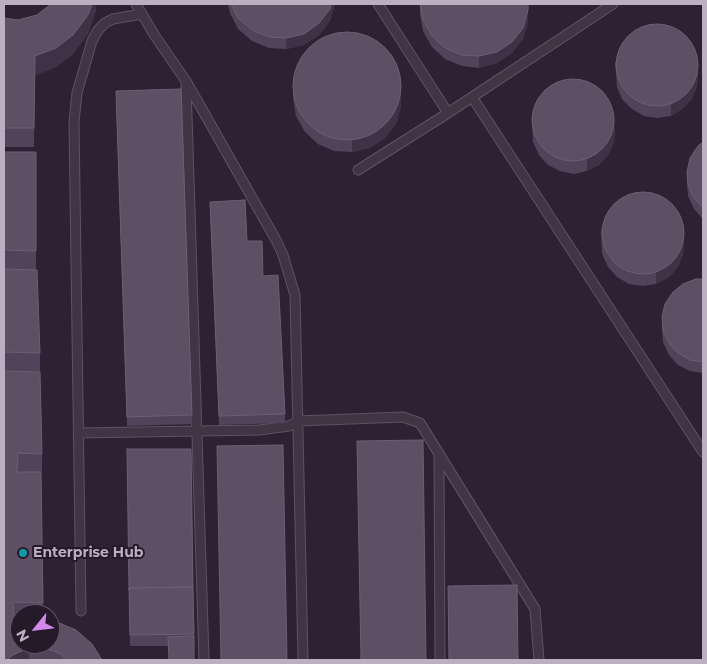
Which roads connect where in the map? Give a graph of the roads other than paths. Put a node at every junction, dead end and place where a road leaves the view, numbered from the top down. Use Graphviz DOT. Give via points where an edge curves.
graph roads {
  1 [pos="136,4"];
  2 [pos="378,4"];
  3 [pos="613,4"];
  4 [pos="142,14"];
  5 [pos="186,81"];
  6 [pos="472,97"];
  7 [pos="448,113"];
  8 [pos="358,170"];
  9 [pos="298,421"];
  10 [pos="196,431"];
  11 [pos="79,433"];
  12 [pos="439,451"];
  13 [pos="703,452"];
  14 [pos="81,611"];
  15 [pos="204,660"];
  16 [pos="303,660"];
  17 [pos="440,660"];
  18 [pos="539,660"];
  1 -- 4 [label="lane"];
  2 -- 7 [label="lane"];
  3 -- 6 [label="lane"];
  4 -- 5 [label="lane"];
  4 -- 11 [label="lane" via="113,19 98,30 77,93 74,122"];
  5 -- 9 [label="lane" via="283,255 295,295"];
  5 -- 10 [label="lane"];
  6 -- 7 [label="lane"];
  6 -- 13 [label="lane"];
  7 -- 8 [label="lane"];
  9 -- 10 [label="lane" via="271,430"];
  9 -- 12 [label="lane" via="403,417 420,423"];
  9 -- 16 [label="lane"];
  10 -- 11 [label="lane"];
  10 -- 15 [label="lane"];
  11 -- 14 [label="lane"];
  12 -- 17 [label="lane"];
  12 -- 18 [label="lane" via="535,609"];
}
